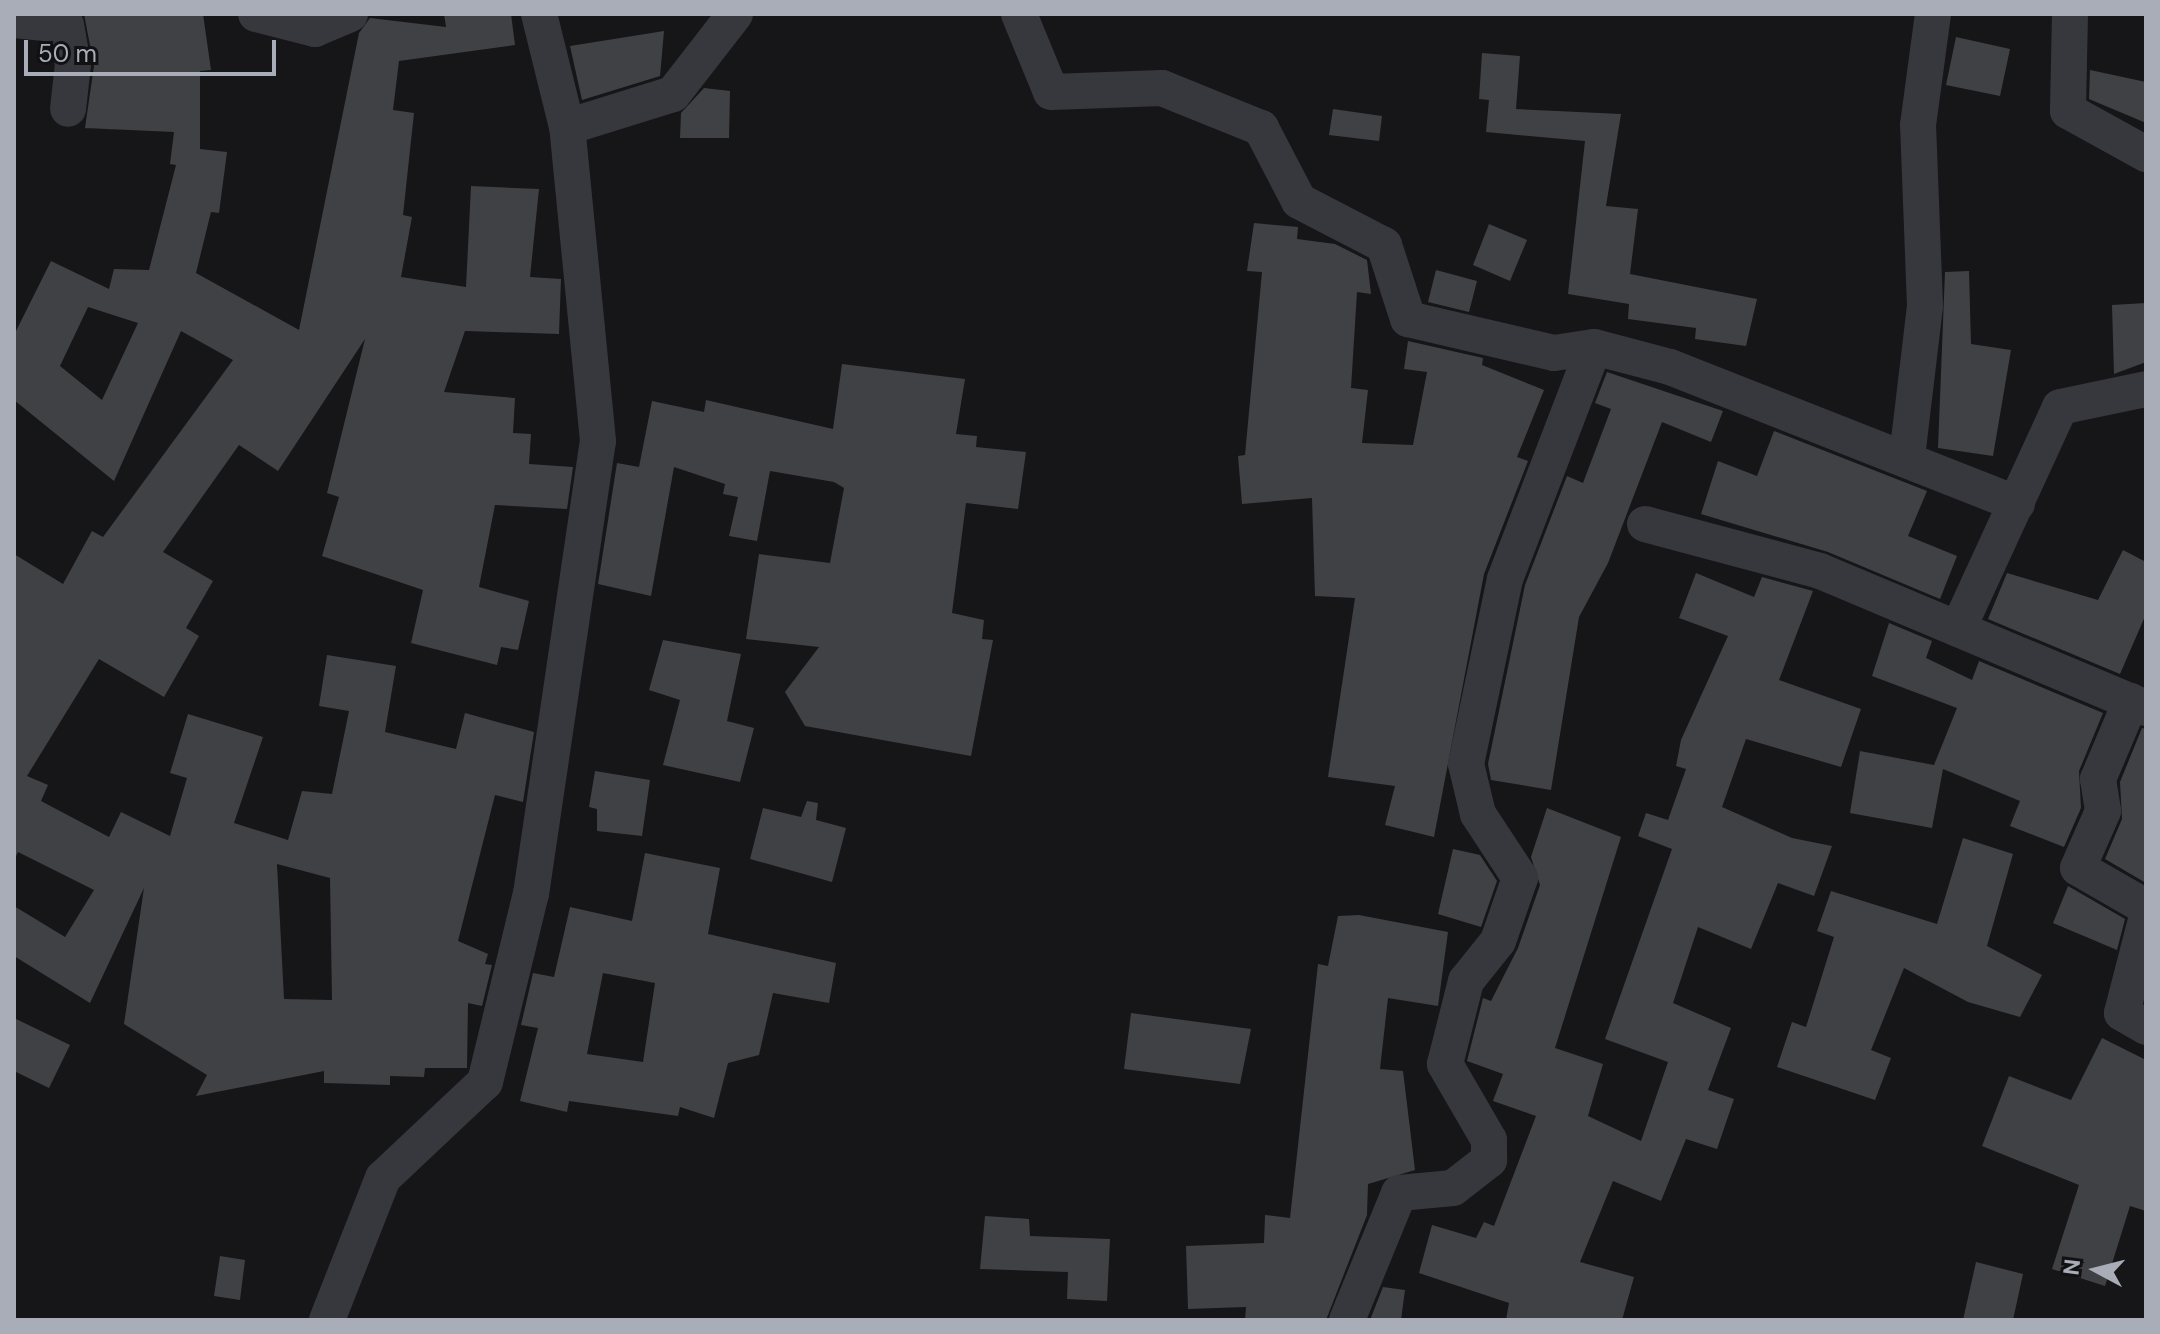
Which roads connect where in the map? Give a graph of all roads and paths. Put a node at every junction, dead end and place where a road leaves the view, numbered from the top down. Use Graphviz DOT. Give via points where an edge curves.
graph roads {
  1 [pos="256,14"];
  2 [pos="350,14"];
  3 [pos="539,14"];
  4 [pos="735,14"];
  5 [pos="1019,14"];
  6 [pos="1933,14"];
  7 [pos="2070,14"];
  8 [pos="14,20"];
  9 [pos="68,109"];
  10 [pos="567,127"];
  11 [pos="2146,154"];
  12 [pos="1594,347"];
  13 [pos="2146,389"];
  14 [pos="1907,457"];
  15 [pos="2017,504"];
  16 [pos="1645,524"];
  17 [pos="1958,629"];
  18 [pos="2139,704"];
  19 [pos="2146,907"];
  20 [pos="2146,920"];
  21 [pos="2146,1027"];
  22 [pos="327,1320"];
  23 [pos="1347,1320"];
  1 -- 2 [label="street" via="315,29"];
  3 -- 10 [label="street"];
  4 -- 10 [label="street" via="673,94"];
  5 -- 12 [label="street" via="1051,92 1162,88 1261,128 1299,201 1384,245 1408,319 1554,353"];
  6 -- 14 [label="street" via="1918,125 1925,306"];
  7 -- 11 [label="street" via="2068,111"];
  8 -- 9 [label="street" via="66,25 73,64"];
  10 -- 22 [label="street" via="598,441 531,894 485,1082 383,1178"];
  12 -- 14 [label="street" via="1670,367"];
  12 -- 23 [label="street" via="1505,579 1466,764 1478,814 1520,878 1498,941 1466,981 1445,1064 1489,1140 1489,1160 1453,1188 1399,1193"];
  13 -- 15 [label="street" via="2060,407"];
  14 -- 15 [label="street"];
  15 -- 17 [label="street"];
  16 -- 17 [label="street" via="1820,571"];
  17 -- 18 [label="street"];
  18 -- 19 [label="street" via="2098,779 2103,811 2078,868"];
  20 -- 21 [label="street" via="2122,1013"];
}
